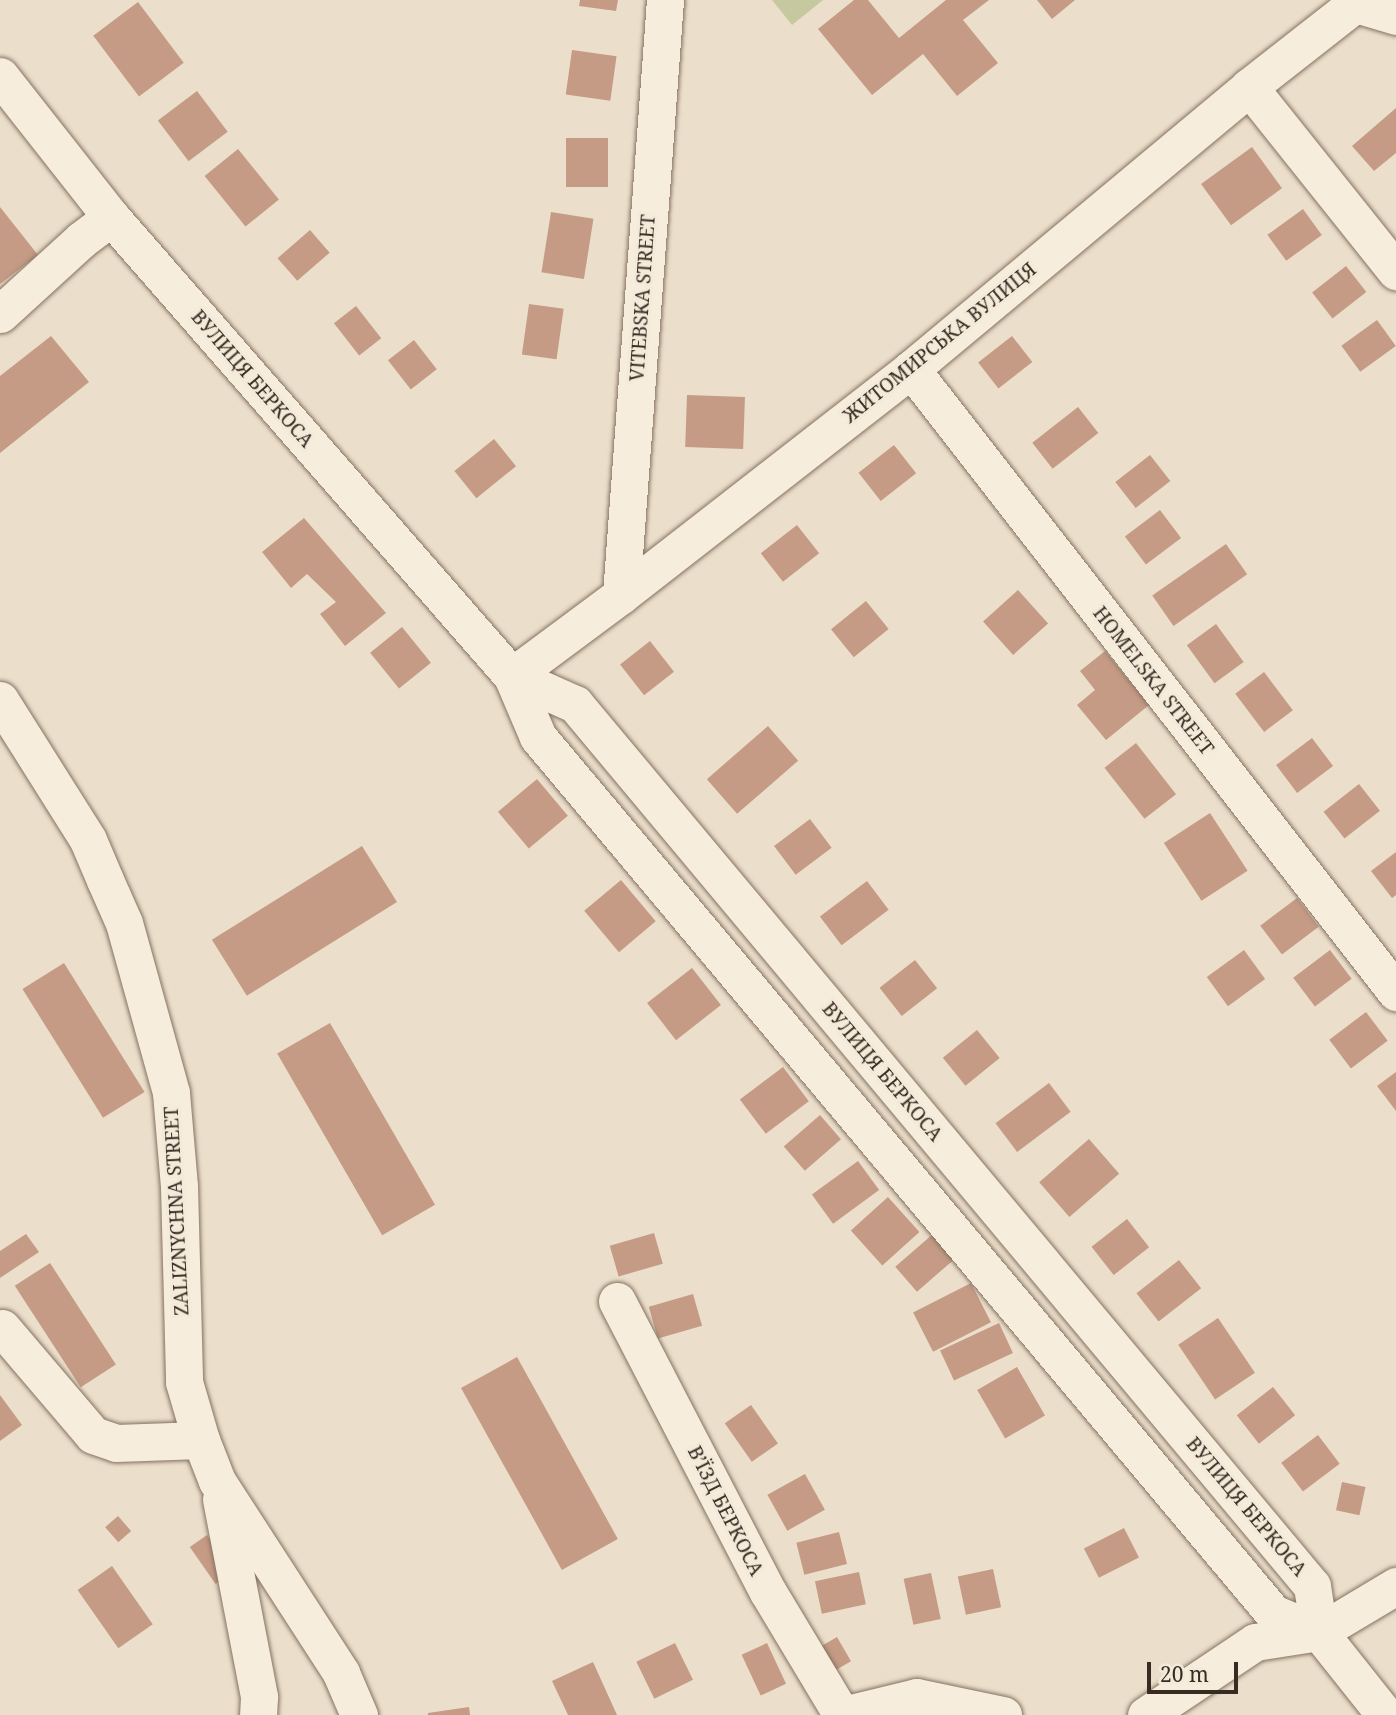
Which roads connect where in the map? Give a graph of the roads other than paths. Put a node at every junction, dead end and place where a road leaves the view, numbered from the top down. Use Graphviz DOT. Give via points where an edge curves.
graph roads {
  1 [pos="665,0"];
  2 [pos="1356,1"];
  3 [pos="1396,16"];
  4 [pos="0,76"];
  5 [pos="1249,87"];
  6 [pos="111,217"];
  7 [pos="1396,271"];
  8 [pos="0,314"];
  9 [pos="911,369"];
  10 [pos="621,595"];
  11 [pos="512,676"];
  12 [pos="0,700"];
  13 [pos="1396,992"];
  14 [pos="617,1301"];
  15 [pos="2,1328"];
  16 [pos="201,1440"];
  17 [pos="217,1480"];
  18 [pos="1396,1586"];
  19 [pos="1319,1632"];
  20 [pos="258,1715"];
  21 [pos="359,1715"];
  22 [pos="842,1715"];
  23 [pos="1003,1715"];
  24 [pos="1146,1715"];
  25 [pos="1385,1715"];
  1 -- 10 [label="street, VITEBSKA STREET"];
  2 -- 3 [label="street"];
  2 -- 5 [label="street, ЖИТОМИРСЬКА ВУЛИЦЯ"];
  4 -- 6 [label="street, ВУЛИЦЯ БЕРКОСА"];
  5 -- 7 [label="street"];
  5 -- 9 [label="street, ЖИТОМИРСЬКА ВУЛИЦЯ"];
  6 -- 8 [label="street"];
  6 -- 11 [label="street, ВУЛИЦЯ БЕРКОСА"];
  9 -- 10 [label="street, ЖИТОМИРСЬКА ВУЛИЦЯ"];
  9 -- 13 [label="street, HOMELSKA STREET"];
  10 -- 11 [label="street, ЖИТОМИРСЬКА ВУЛИЦЯ"];
  11 -- 19 [label="street, ВУЛИЦЯ БЕРКОСА" via="538,737 1273,1613"];
  11 -- 19 [label="street, ВУЛИЦЯ БЕРКОСА" via="575,704 1312,1586"];
  12 -- 16 [label="street, ZALIZNYCHNA STREET" via="88,840 124,923 171,1093 179,1186 184,1382"];
  14 -- 22 [label="street, В’ЇЗД БЕРКОСА" via="768,1592"];
  15 -- 16 [label="street" via="93,1435 116,1443"];
  16 -- 17 [label="street, ZALIZNYCHNA STREET"];
  17 -- 20 [label="street" via="259,1697"];
  17 -- 21 [label="street, ZALIZNYCHNA STREET" via="341,1672"];
  18 -- 19 [label="street"];
  19 -- 24 [label="street" via="1255,1642"];
  19 -- 25 [label="street"];
  22 -- 23 [label="street" via="917,1697"];
}
